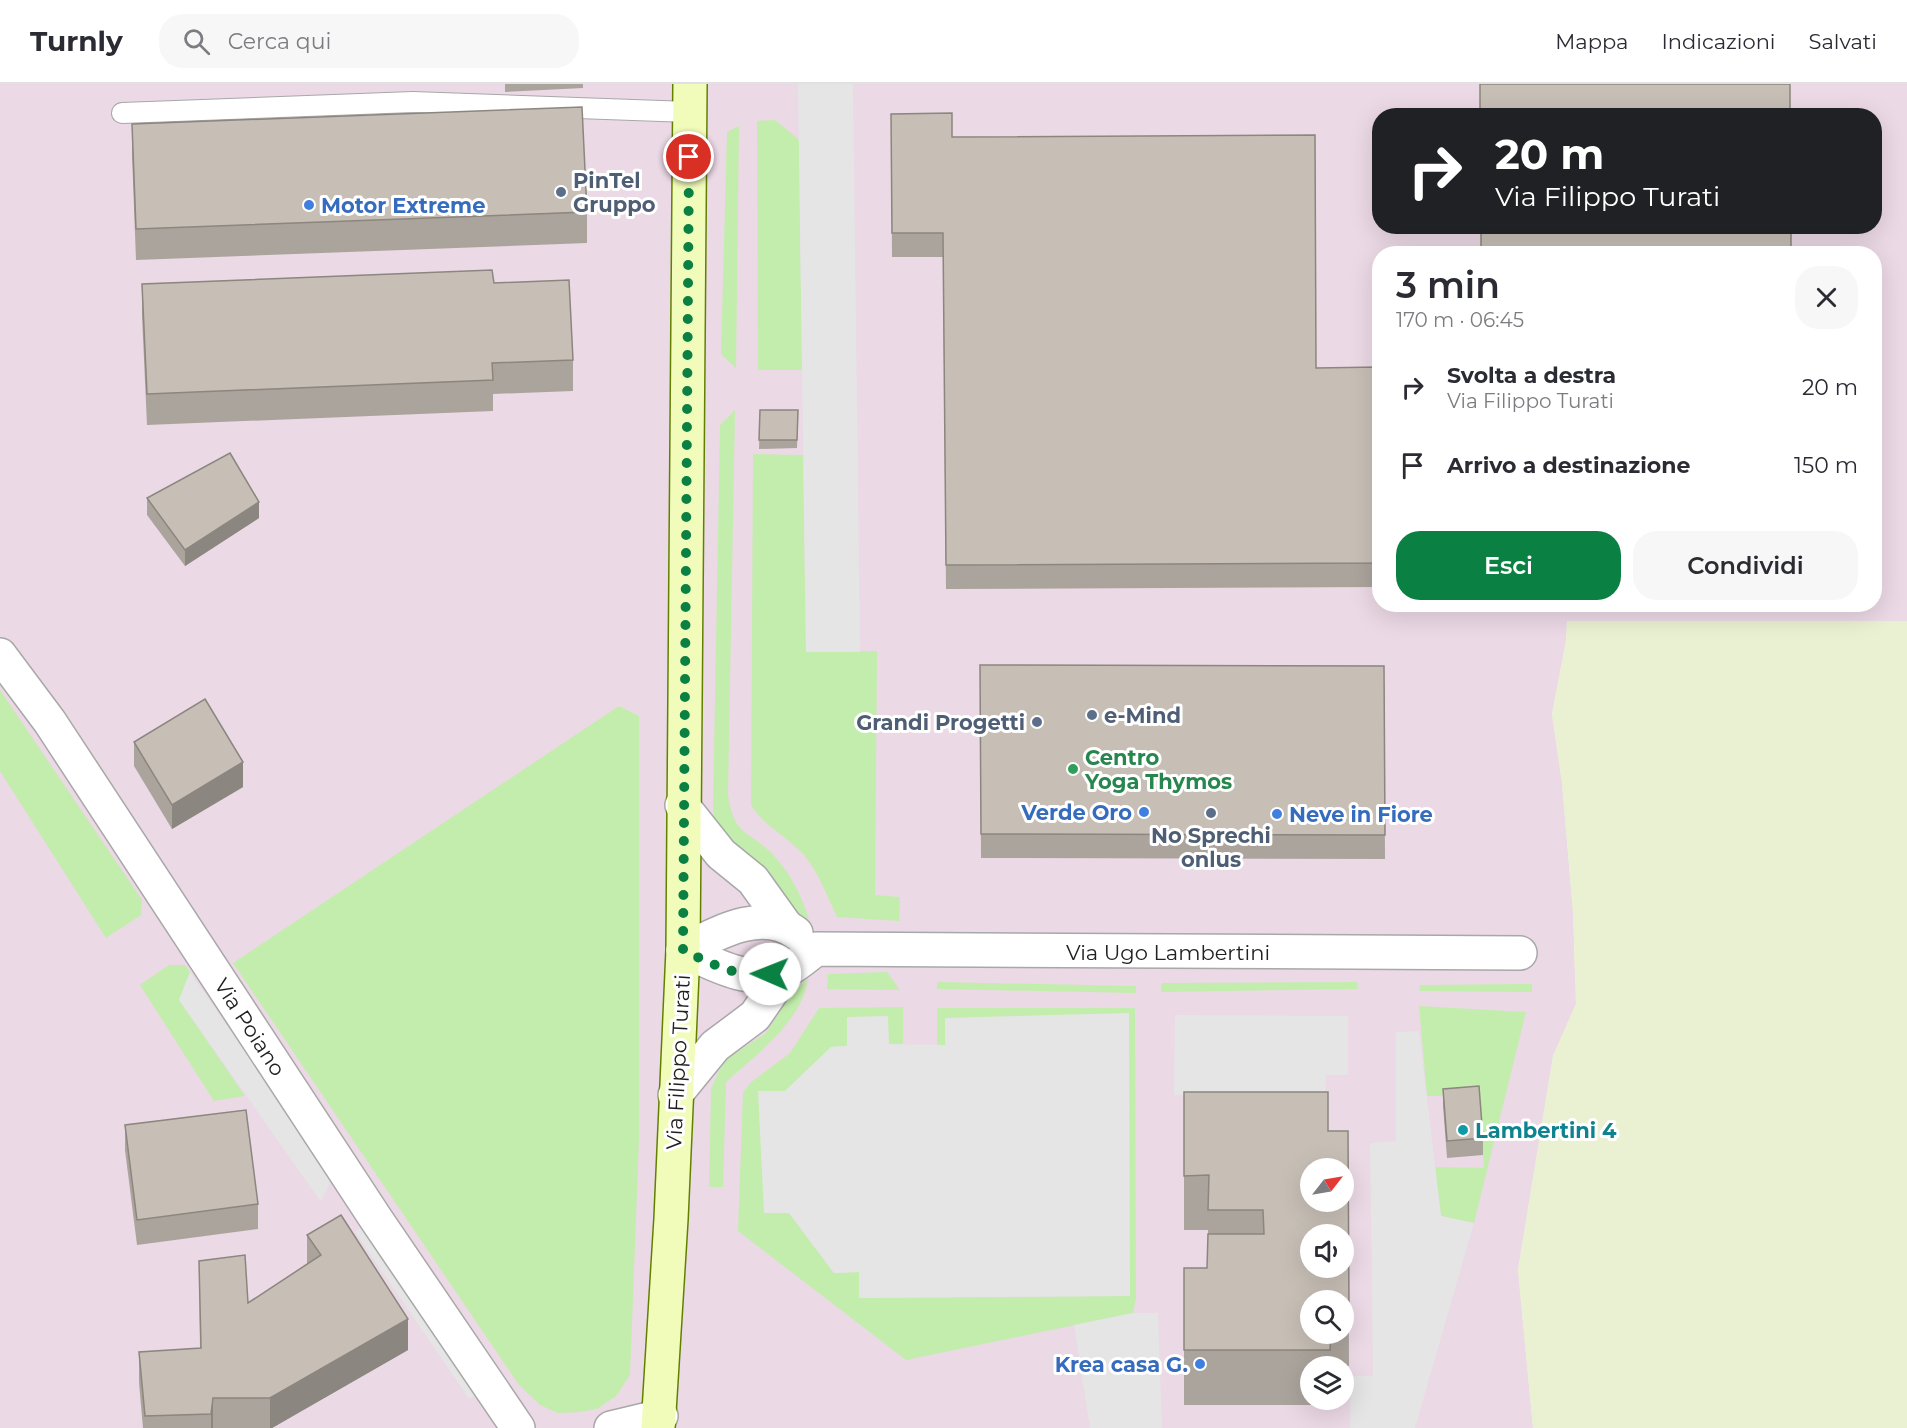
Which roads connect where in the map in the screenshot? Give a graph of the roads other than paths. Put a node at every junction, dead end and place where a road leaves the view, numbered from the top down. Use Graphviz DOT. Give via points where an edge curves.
graph roads {
  1 [pos="689,98"];
  2 [pos="122,113"];
  3 [pos="0,654"];
  4 [pos="682,805"];
  5 [pos="786,926"];
  6 [pos="816,949"];
  7 [pos="683,950"];
  8 [pos="1520,953"];
  9 [pos="786,970"];
  10 [pos="675,1095"];
  11 [pos="501,1400"];
  12 [pos="660,1422"];
  13 [pos="518,1428"];
  14 [pos="544,1428"];
  15 [pos="611,1428"];
  1 -- 2 [label="lane" via="413,102"];
  1 -- 4 [label="main road, Via Filippo Turati"];
  3 -- 11 [label="street, Via Poiano" via="50,722 376,1219"];
  4 -- 5 [label="street" via="721,854 753,880"];
  4 -- 7 [label="main road, Via Filippo Turati"];
  5 -- 6 [label="street"];
  5 -- 7 [label="street" via="752,922 726,929"];
  6 -- 8 [label="street, Via Ugo Lambertini"];
  6 -- 9 [label="street"];
  7 -- 9 [label="street" via="753,977"];
  7 -- 10 [label="main road, Via Filippo Turati"];
  9 -- 10 [label="street" via="754,1016 715,1046"];
  10 -- 12 [label="main road, Via Filippo Turati"];
  11 -- 13 [label="street, Via Poiano"];
  11 -- 14 [label="street, Via Poiano"];
  12 -- 15 [label="street"];
}
